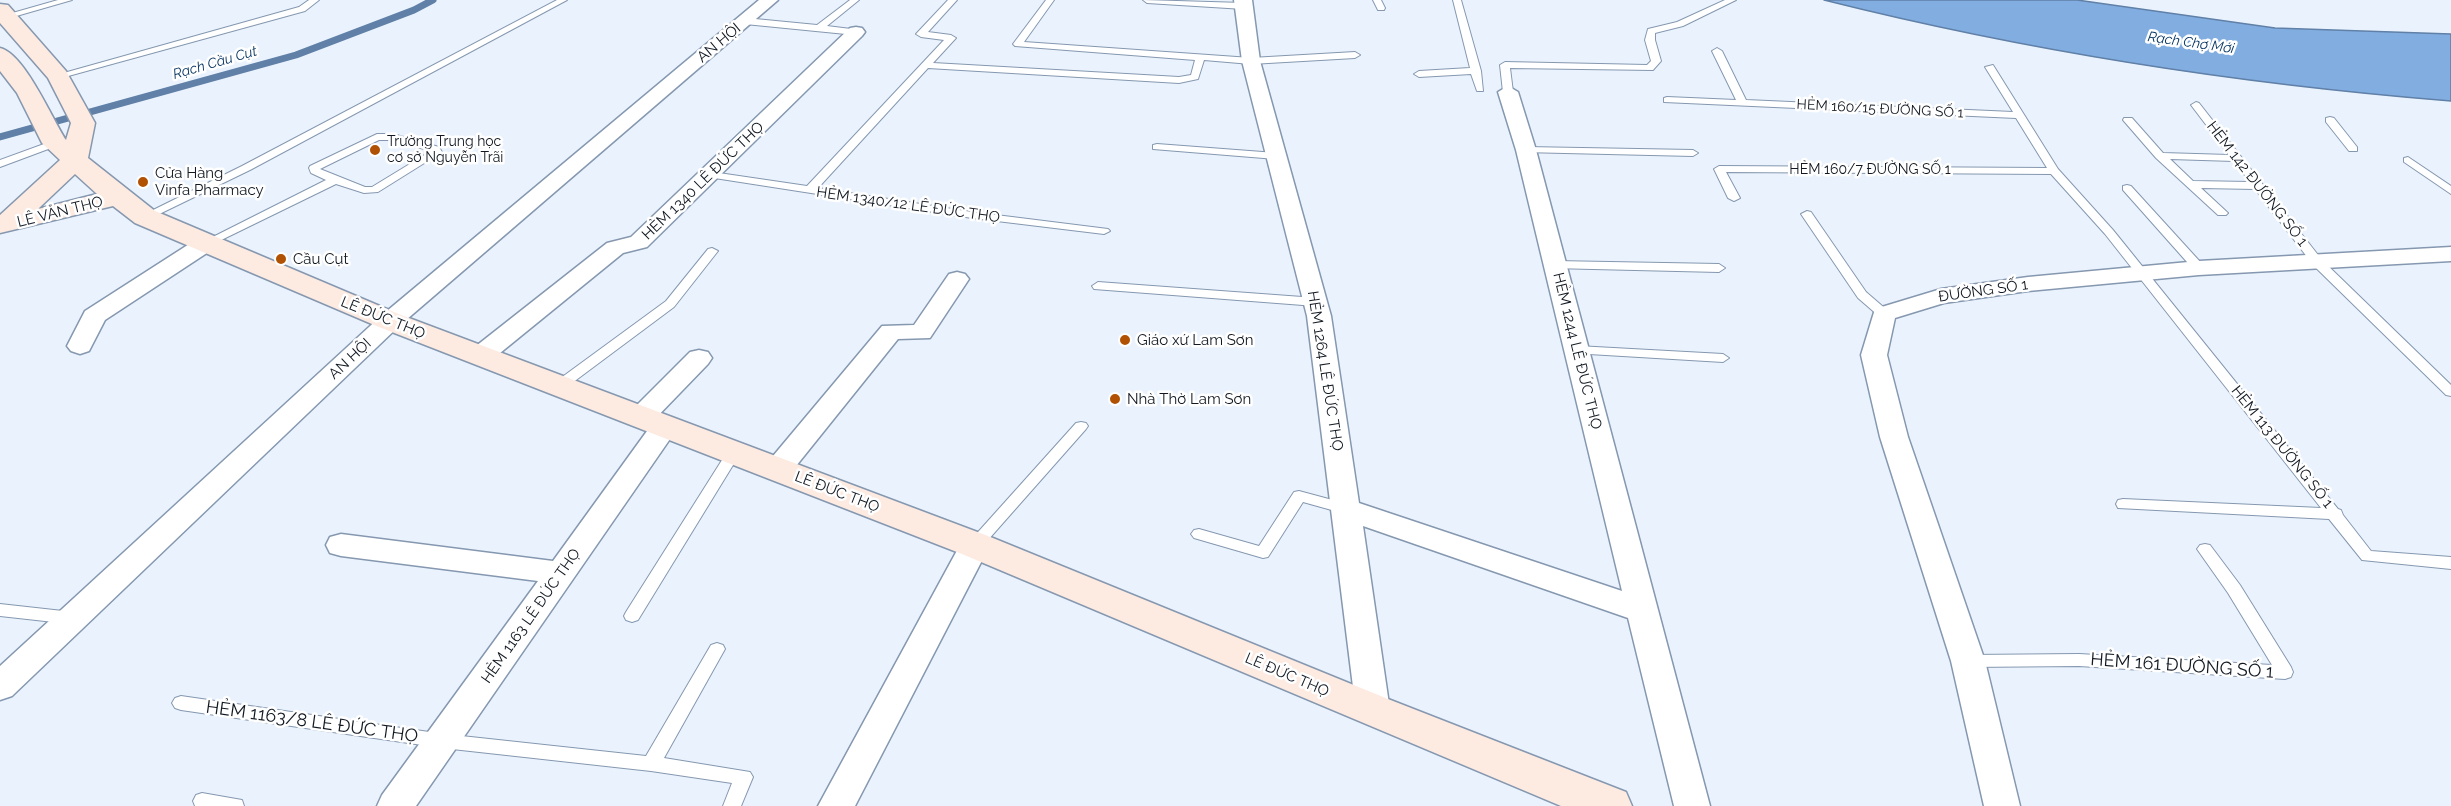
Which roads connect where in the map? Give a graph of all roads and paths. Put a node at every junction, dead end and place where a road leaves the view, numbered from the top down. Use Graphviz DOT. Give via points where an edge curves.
graph roads {
  1 [pos="68,0"];
  2 [pos="315,0"];
  3 [pos="564,0"];
  4 [pos="769,0"];
  5 [pos="855,0"];
  6 [pos="953,0"];
  7 [pos="1050,0"];
  8 [pos="1147,0"];
  9 [pos="1457,0"];
  10 [pos="1732,0"];
  11 [pos="1244,3"];
  12 [pos="3,13"];
  13 [pos="745,21"];
  14 [pos="819,28"];
  15 [pos="856,32"];
  16 [pos="1717,51"];
  17 [pos="0,55"];
  18 [pos="1355,55"];
  19 [pos="1200,57"];
  20 [pos="1251,61"];
  21 [pos="926,65"];
  22 [pos="1989,67"];
  23 [pos="1476,71"];
  24 [pos="1419,74"];
  25 [pos="60,80"];
  26 [pos="1480,89"];
  27 [pos="1509,92"];
  28 [pos="1667,100"];
  29 [pos="1742,103"];
  30 [pos="2196,105"];
  31 [pos="2019,115"];
  32 [pos="2128,120"];
  33 [pos="2330,120"];
  34 [pos="1157,147"];
  35 [pos="2353,149"];
  36 [pos="1526,150"];
  37 [pos="67,153"];
  38 [pos="1693,153"];
  39 [pos="1276,156"];
  40 [pos="2160,156"];
  41 [pos="2237,158"];
  42 [pos="2408,160"];
  43 [pos="0,164"];
  44 [pos="2054,171"];
  45 [pos="711,175"];
  46 [pos="334,180"];
  47 [pos="2190,184"];
  48 [pos="2259,186"];
  49 [pos="2127,188"];
  50 [pos="808,191"];
  51 [pos="2451,191"];
  52 [pos="117,197"];
  53 [pos="1734,198"];
  54 [pos="2222,213"];
  55 [pos="1807,214"];
  56 [pos="145,217"];
  57 [pos="2,228"];
  58 [pos="1104,231"];
  59 [pos="205,244"];
  60 [pos="712,251"];
  61 [pos="2451,254"];
  62 [pos="2318,263"];
  63 [pos="1555,265"];
  64 [pos="1719,268"];
  65 [pos="2199,268"];
  66 [pos="2142,274"];
  67 [pos="957,279"];
  68 [pos="1098,286"];
  69 [pos="1316,302"];
  70 [pos="1884,314"];
  71 [pos="390,321"];
  72 [pos="80,346"];
  73 [pos="1577,350"];
  74 [pos="480,356"];
  75 [pos="699,358"];
  76 [pos="1723,358"];
  77 [pos="559,386"];
  78 [pos="2451,392"];
  79 [pos="653,422"];
  80 [pos="1082,426"];
  81 [pos="734,452"];
  82 [pos="778,469"];
  83 [pos="2123,504"];
  84 [pos="1346,508"];
  85 [pos="2336,514"];
  86 [pos="1199,534"];
  87 [pos="341,545"];
  88 [pos="975,545"];
  89 [pos="2205,549"];
  90 [pos="2451,563"];
  91 [pos="561,573"];
  92 [pos="0,610"];
  93 [pos="1642,610"];
  94 [pos="632,616"];
  95 [pos="74,618"];
  96 [pos="717,649"];
  97 [pos="1968,661"];
  98 [pos="0,687"];
  99 [pos="182,703"];
  100 [pos="1373,711"];
  101 [pos="443,741"];
  102 [pos="651,764"];
  103 [pos="202,801"];
  104 [pos="235,806"];
  105 [pos="395,806"];
  106 [pos="732,806"];
  107 [pos="836,806"];
  108 [pos="1610,806"];
  109 [pos="1692,806"];
  110 [pos="2002,806"];
  1 -- 12 [label="lane"];
  2 -- 25 [label="lane" via="302,9"];
  3 -- 56 [label="lane"];
  4 -- 13 [label="street, AN HỘI"];
  5 -- 14 [label="lane"];
  6 -- 21 [label="lane" via="921,34 951,38"];
  7 -- 19 [label="lane" via="1018,44"];
  8 -- 11 [label="lane"];
  9 -- 23 [label="lane"];
  10 -- 27 [label="lane" via="1680,24 1651,31 1656,62 1650,68 1505,65"];
  11 -- 20 [label="street, HẺM 1264 LÊ ĐỨC THỌ"];
  12 -- 25 [label="main road"];
  13 -- 14 [label="lane"];
  13 -- 71 [label="street, AN HỘI"];
  14 -- 15 [label="lane"];
  15 -- 45 [label="street, HẺM 1340 LÊ ĐỨC THỌ"];
  16 -- 29 [label="lane"];
  17 -- 37 [label="main road"];
  18 -- 20 [label="lane"];
  19 -- 20 [label="lane"];
  19 -- 21 [label="lane" via="1195,77 1179,80"];
  20 -- 39 [label="street, HẺM 1264 LÊ ĐỨC THỌ"];
  21 -- 50 [label="lane"];
  22 -- 31 [label="lane, HẺM 113 ĐƯỜNG SỐ 1"];
  23 -- 24 [label="lane"];
  23 -- 26 [label="lane"];
  25 -- 37 [label="main road" via="83,123"];
  27 -- 36 [label="street, HẺM 1244 LÊ ĐỨC THỌ"];
  28 -- 29 [label="lane, HẺM 160/15 ĐƯỜNG SỐ 1"];
  29 -- 31 [label="lane, HẺM 160/15 ĐƯỜNG SỐ 1"];
  30 -- 41 [label="lane, HẺM 142 ĐƯỜNG SỐ 1"];
  31 -- 44 [label="lane, HẺM 113 ĐƯỜNG SỐ 1"];
  32 -- 40 [label="lane"];
  33 -- 35 [label="lane"];
  34 -- 39 [label="lane"];
  36 -- 38 [label="lane"];
  36 -- 63 [label="street, HẺM 1244 LÊ ĐỨC THỌ"];
  37 -- 43 [label="lane"];
  37 -- 52 [label="main road, LÊ ĐỨC THỌ"];
  37 -- 57 [label="main road"];
  39 -- 69 [label="street, HẺM 1264 LÊ ĐỨC THỌ"];
  40 -- 41 [label="lane"];
  40 -- 47 [label="lane"];
  41 -- 48 [label="lane, HẺM 142 ĐƯỜNG SỐ 1"];
  42 -- 51 [label="lane"];
  44 -- 53 [label="lane, HẺM 160/7 ĐƯỜNG SỐ 1" via="1719,169"];
  44 -- 66 [label="lane, HẺM 113 ĐƯỜNG SỐ 1"];
  45 -- 50 [label="lane, HẺM 1340/12 LÊ ĐỨC THỌ"];
  45 -- 74 [label="street, HẺM 1340 LÊ ĐỨC THỌ" via="639,242 615,248"];
  46 -- 46 [label="lane" via="315,168 374,138 393,137 435,148 437,152 374,190"];
  46 -- 59 [label="lane"];
  47 -- 48 [label="lane"];
  47 -- 54 [label="lane"];
  48 -- 62 [label="lane, HẺM 142 ĐƯỜNG SỐ 1"];
  49 -- 65 [label="lane"];
  50 -- 58 [label="lane, HẺM 1340/12 LÊ ĐỨC THỌ"];
  52 -- 56 [label="main road, LÊ ĐỨC THỌ"];
  52 -- 57 [label="main road, LÊ VĂN THỌ"];
  55 -- 70 [label="lane" via="1862,295"];
  56 -- 59 [label="main road, LÊ ĐỨC THỌ"];
  59 -- 71 [label="main road, LÊ ĐỨC THỌ"];
  59 -- 72 [label="street" via="94,316"];
  60 -- 77 [label="lane" via="670,304"];
  61 -- 62 [label="street, ĐƯỜNG SỐ 1"];
  62 -- 65 [label="street, ĐƯỜNG SỐ 1"];
  62 -- 78 [label="lane, HẺM 142 ĐƯỜNG SỐ 1"];
  63 -- 64 [label="lane"];
  63 -- 73 [label="street, HẺM 1244 LÊ ĐỨC THỌ"];
  65 -- 66 [label="street, ĐƯỜNG SỐ 1"];
  66 -- 70 [label="street, ĐƯỜNG SỐ 1" via="1941,296"];
  66 -- 85 [label="lane, HẺM 113 ĐƯỜNG SỐ 1"];
  67 -- 82 [label="street" via="921,333 891,331"];
  68 -- 69 [label="lane"];
  69 -- 84 [label="street, HẺM 1264 LÊ ĐỨC THỌ"];
  70 -- 97 [label="street" via="1874,355 1891,425"];
  71 -- 74 [label="main road, LÊ ĐỨC THỌ"];
  71 -- 95 [label="street, AN HỘI"];
  73 -- 76 [label="lane"];
  73 -- 93 [label="street, HẺM 1244 LÊ ĐỨC THỌ"];
  74 -- 77 [label="main road, LÊ ĐỨC THỌ"];
  75 -- 79 [label="street, HẺM 1163 LÊ ĐỨC THỌ"];
  77 -- 79 [label="main road, LÊ ĐỨC THỌ"];
  79 -- 81 [label="main road, LÊ ĐỨC THỌ"];
  79 -- 91 [label="street, HẺM 1163 LÊ ĐỨC THỌ"];
  80 -- 88 [label="lane"];
  81 -- 82 [label="main road, LÊ ĐỨC THỌ"];
  81 -- 94 [label="lane"];
  82 -- 88 [label="main road, LÊ ĐỨC THỌ"];
  83 -- 85 [label="lane"];
  84 -- 86 [label="lane" via="1299,496 1263,553"];
  84 -- 93 [label="street"];
  84 -- 100 [label="street, HẺM 1264 LÊ ĐỨC THỌ"];
  85 -- 90 [label="lane, HẺM 113 ĐƯỜNG SỐ 1" via="2367,556"];
  87 -- 91 [label="street"];
  88 -- 100 [label="main road, LÊ ĐỨC THỌ"];
  88 -- 107 [label="street"];
  89 -- 97 [label="lane, HẺM 161 ĐƯỜNG SỐ 1" via="2285,672 2079,660"];
  91 -- 101 [label="street, HẺM 1163 LÊ ĐỨC THỌ"];
  92 -- 95 [label="lane"];
  93 -- 109 [label="street, HẺM 1244 LÊ ĐỨC THỌ"];
  95 -- 98 [label="street, AN HỘI"];
  96 -- 102 [label="lane"];
  97 -- 110 [label="street"];
  99 -- 101 [label="lane, HẺM 1163/8 LÊ ĐỨC THỌ"];
  100 -- 108 [label="main road, LÊ ĐỨC THỌ"];
  101 -- 102 [label="lane, HẺM 1163/8 LÊ ĐỨC THỌ"];
  101 -- 105 [label="street, HẺM 1163 LÊ ĐỨC THỌ"];
  102 -- 106 [label="lane, HẺM 1163/8 LÊ ĐỨC THỌ" via="744,777"];
  103 -- 104 [label="lane"];
}
